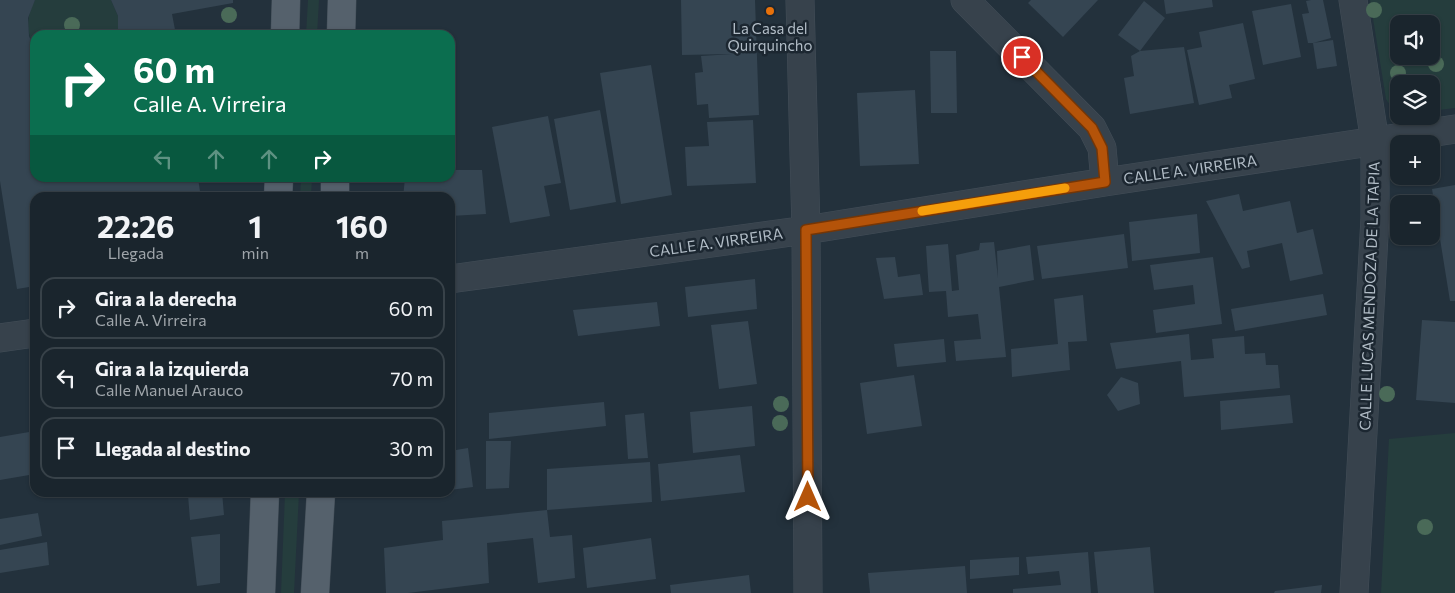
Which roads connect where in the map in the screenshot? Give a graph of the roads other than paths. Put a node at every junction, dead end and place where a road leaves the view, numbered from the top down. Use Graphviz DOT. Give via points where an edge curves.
graph roads {
  1 [pos="286,0"];
  2 [pos="342,0"];
  3 [pos="800,0"];
  4 [pos="965,0"];
  5 [pos="1353,0"];
  6 [pos="285,30"];
  7 [pos="341,30"];
  8 [pos="1455,129"];
  9 [pos="1375,142"];
  10 [pos="1105,182"];
  11 [pos="806,230"];
  12 [pos="455,278"];
  13 [pos="30,335"];
  14 [pos="0,338"];
  15 [pos="265,497"];
  16 [pos="321,497"];
  17 [pos="261,593"];
  18 [pos="315,593"];
  19 [pos="808,593"];
  20 [pos="1354,593"];
  1 -- 6 [label="main road"];
  2 -- 7 [label="main road"];
  3 -- 11 [label="street"];
  4 -- 10 [label="street" via="1092,128 1102,148"];
  5 -- 9 [label="street, CALLE LUCAS MENDOZA DE LA TAPIA"];
  8 -- 9 [label="street, CALLE A. VIRREIRA"];
  9 -- 10 [label="street, CALLE A. VIRREIRA"];
  9 -- 20 [label="street, CALLE LUCAS MENDOZA DE LA TAPIA" via="1375,218"];
  10 -- 11 [label="street, CALLE A. VIRREIRA"];
  11 -- 12 [label="street, CALLE A. VIRREIRA"];
  11 -- 19 [label="street"];
  13 -- 14 [label="street"];
  15 -- 17 [label="main road"];
  16 -- 18 [label="main road"];
}
